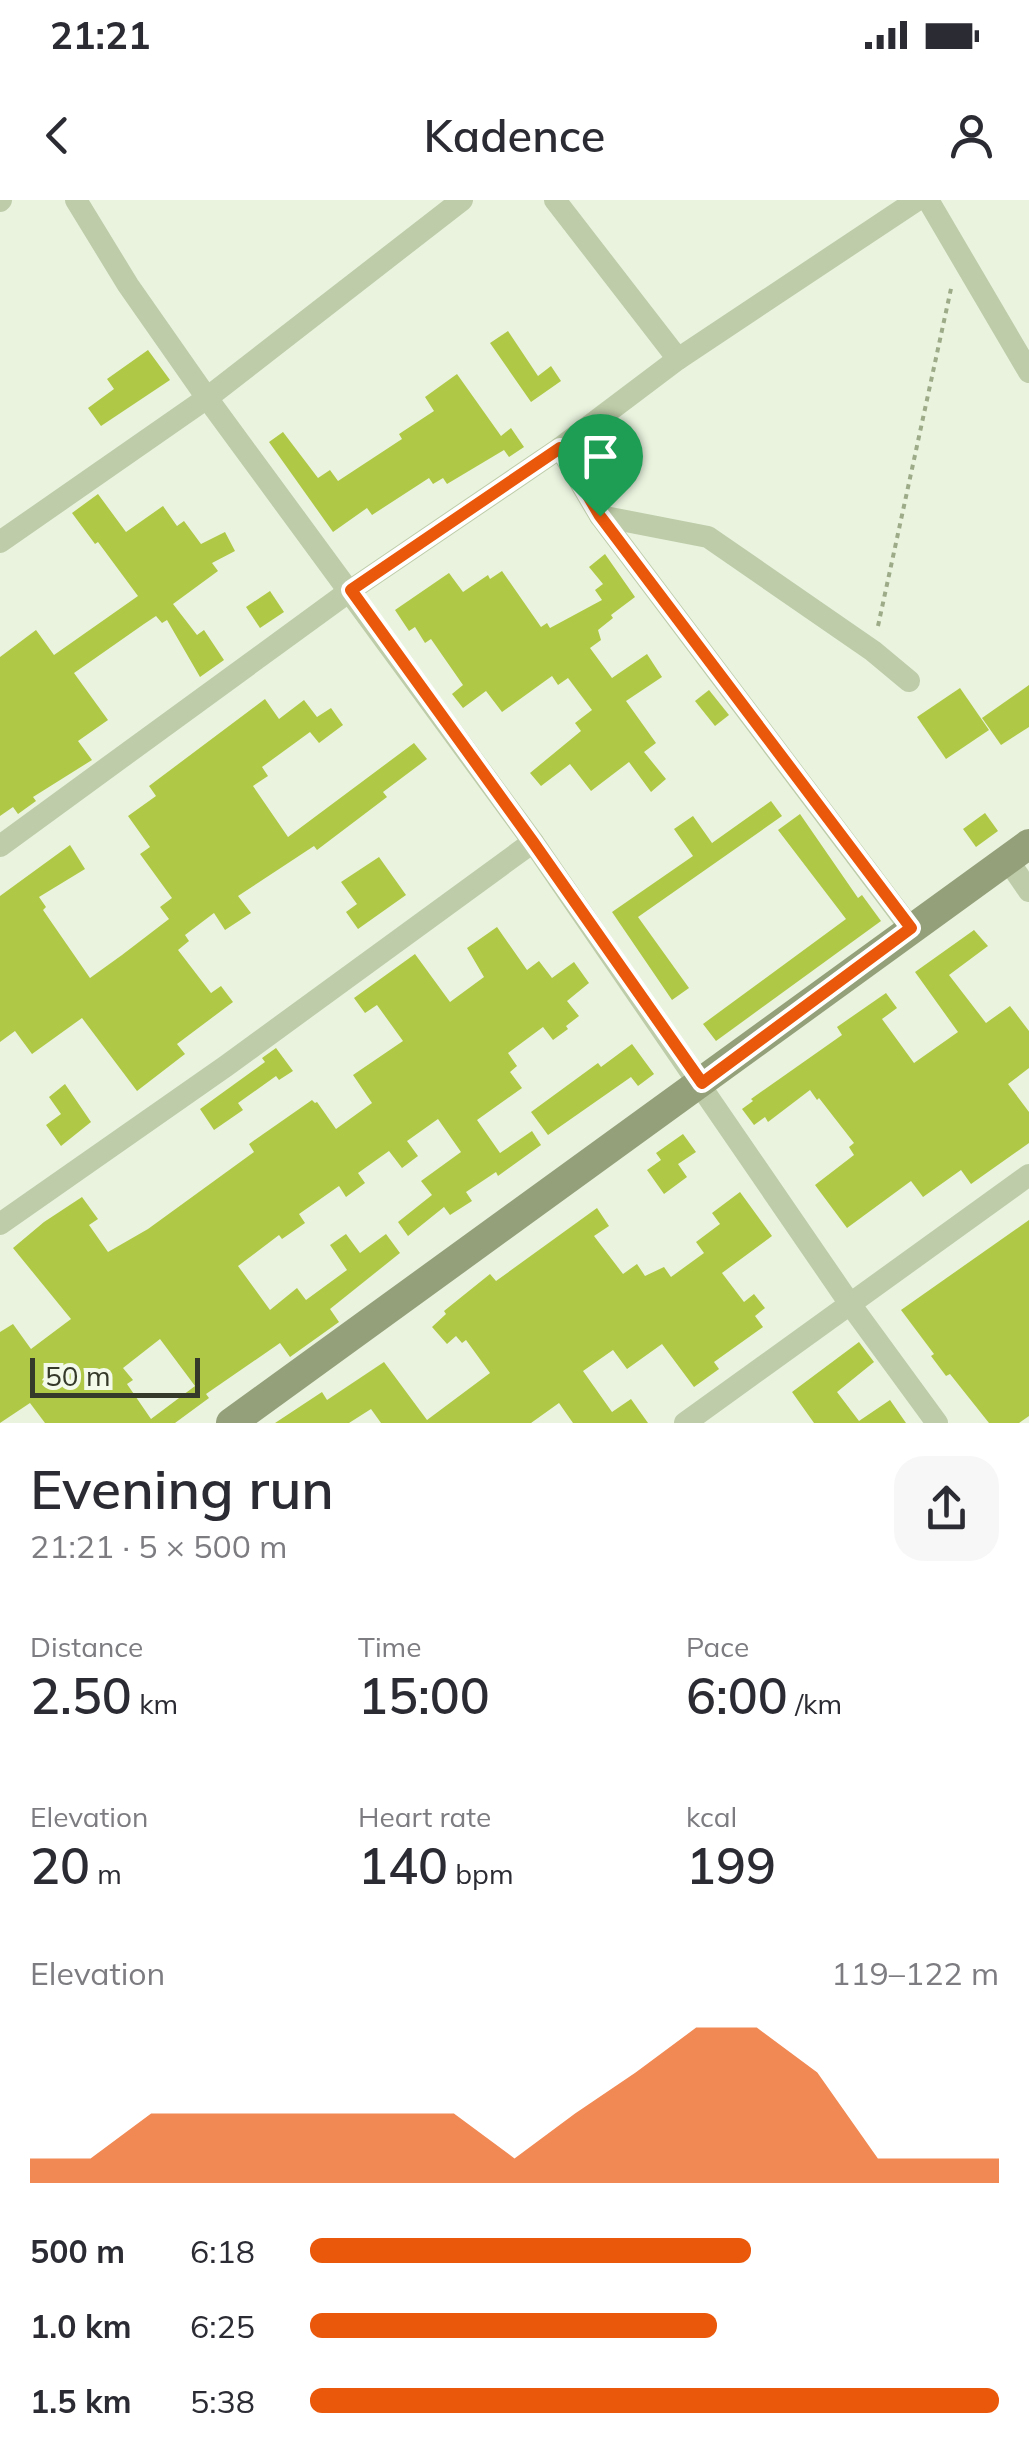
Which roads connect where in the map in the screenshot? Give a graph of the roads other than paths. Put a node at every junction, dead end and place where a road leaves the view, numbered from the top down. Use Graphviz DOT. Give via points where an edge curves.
graph roads {
  1 [pos="76,200"];
  2 [pos="462,200"];
  3 [pos="555,200"];
  4 [pos="918,200"];
  5 [pos="928,200"];
  6 [pos="678,359"];
  7 [pos="1029,372"];
  8 [pos="206,398"];
  9 [pos="560,448"];
  10 [pos="600,516"];
  11 [pos="0,542"];
  12 [pos="351,590"];
  13 [pos="909,681"];
  14 [pos="533,842"];
  15 [pos="0,846"];
  16 [pos="1018,852"];
  17 [pos="1029,891"];
  18 [pos="911,928"];
  19 [pos="702,1083"];
  20 [pos="1029,1175"];
  21 [pos="0,1224"];
  22 [pos="850,1304"];
  23 [pos="232,1423"];
  24 [pos="684,1423"];
  25 [pos="937,1423"];
  1 -- 8 [label="street"];
  2 -- 8 [label="street"];
  3 -- 6 [label="street"];
  4 -- 6 [label="street"];
  5 -- 7 [label="street"];
  6 -- 9 [label="street"];
  8 -- 11 [label="street"];
  8 -- 12 [label="street"];
  9 -- 10 [label="street"];
  9 -- 12 [label="street"];
  10 -- 13 [label="street" via="708,537"];
  10 -- 18 [label="street"];
  12 -- 14 [label="street"];
  12 -- 15 [label="street"];
  14 -- 19 [label="street"];
  14 -- 21 [label="street"];
  16 -- 17 [label="street"];
  16 -- 18 [label="street"];
  18 -- 19 [label="street"];
  19 -- 22 [label="street"];
  19 -- 23 [label="street"];
  20 -- 22 [label="street"];
  22 -- 24 [label="street"];
  22 -- 25 [label="street"];
}
